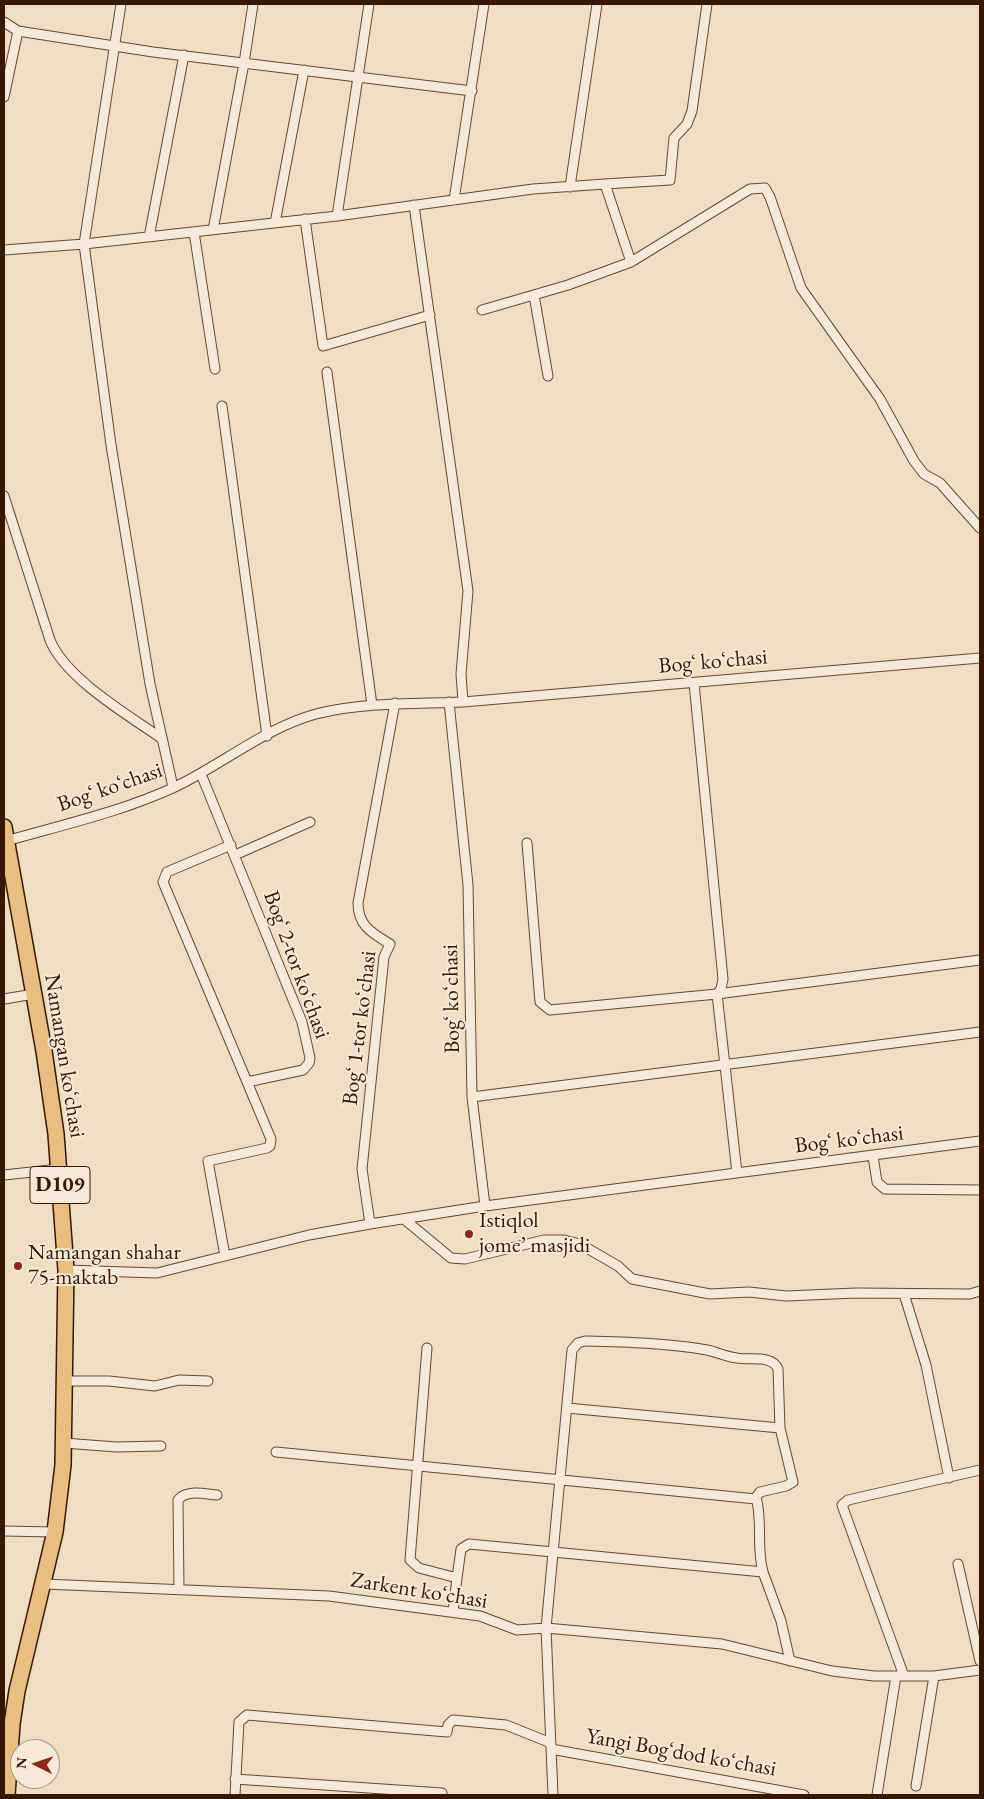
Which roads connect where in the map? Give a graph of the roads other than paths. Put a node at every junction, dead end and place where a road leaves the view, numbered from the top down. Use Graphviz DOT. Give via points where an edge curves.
graph roads {
  1 [pos="121,4"];
  2 [pos="253,4"];
  3 [pos="370,4"];
  4 [pos="484,4"];
  5 [pos="597,4"];
  6 [pos="707,4"];
  7 [pos="4,22"];
  8 [pos="18,31"];
  9 [pos="114,46"];
  10 [pos="184,55"];
  11 [pos="244,63"];
  12 [pos="304,70"];
  13 [pos="359,77"];
  14 [pos="472,91"];
  15 [pos="4,97"];
  16 [pos="605,184"];
  17 [pos="570,187"];
  18 [pos="454,200"];
  19 [pos="414,205"];
  20 [pos="337,216"];
  21 [pos="305,219"];
  22 [pos="275,223"];
  23 [pos="213,230"];
  24 [pos="194,232"];
  25 [pos="149,237"];
  26 [pos="84,244"];
  27 [pos="4,250"];
  28 [pos="631,262"];
  29 [pos="534,295"];
  30 [pos="482,310"];
  31 [pos="430,315"];
  32 [pos="215,369"];
  33 [pos="327,372"];
  34 [pos="548,376"];
  35 [pos="222,406"];
  36 [pos="4,496"];
  37 [pos="980,528"];
  38 [pos="980,658"];
  39 [pos="694,683"];
  40 [pos="450,702"];
  41 [pos="463,702"];
  42 [pos="395,703"];
  43 [pos="372,705"];
  44 [pos="267,736"];
  45 [pos="161,738"];
  46 [pos="201,774"];
  47 [pos="173,787"];
  48 [pos="310,822"];
  49 [pos="5,834"];
  50 [pos="527,843"];
  51 [pos="231,845"];
  52 [pos="235,855"];
  53 [pos="980,960"];
  54 [pos="34,994"];
  55 [pos="717,994"];
  56 [pos="4,999"];
  57 [pos="980,1032"];
  58 [pos="725,1065"];
  59 [pos="247,1082"];
  60 [pos="472,1097"];
  61 [pos="980,1142"];
  62 [pos="873,1156"];
  63 [pos="59,1169"];
  64 [pos="737,1173"];
  65 [pos="4,1175"];
  66 [pos="980,1190"];
  67 [pos="485,1206"];
  68 [pos="404,1219"];
  69 [pos="370,1224"];
  70 [pos="225,1256"];
  71 [pos="66,1270"];
  72 [pos="980,1291"];
  73 [pos="904,1294"];
  74 [pos="428,1348"];
  75 [pos="64,1381"];
  76 [pos="208,1381"];
  77 [pos="567,1408"];
  78 [pos="780,1428"];
  79 [pos="64,1443"];
  80 [pos="161,1446"];
  81 [pos="276,1452"];
  82 [pos="417,1466"];
  83 [pos="980,1470"];
  84 [pos="949,1478"];
  85 [pos="560,1481"];
  86 [pos="217,1495"];
  87 [pos="756,1499"];
  88 [pos="4,1531"];
  89 [pos="56,1532"];
  90 [pos="554,1553"];
  91 [pos="958,1564"];
  92 [pos="763,1572"];
  93 [pos="457,1578"];
  94 [pos="44,1584"];
  95 [pos="179,1589"];
  96 [pos="453,1612"];
  97 [pos="546,1628"];
  98 [pos="790,1661"];
  99 [pos="980,1661"];
  100 [pos="980,1670"];
  101 [pos="900,1676"];
  102 [pos="934,1676"];
  103 [pos="551,1746"];
  104 [pos="236,1779"];
  105 [pos="916,1786"];
  106 [pos="442,1793"];
  107 [pos="7,1795"];
  108 [pos="234,1795"];
  109 [pos="553,1795"];
  110 [pos="804,1795"];
  111 [pos="876,1795"];
  1 -- 9 [label="street"];
  2 -- 11 [label="street"];
  3 -- 13 [label="street"];
  4 -- 14 [label="street"];
  5 -- 17 [label="street"];
  6 -- 16 [label="street" via="692,111 687,124 674,138 670,180"];
  7 -- 8 [label="street"];
  8 -- 9 [label="street"];
  8 -- 15 [label="street"];
  9 -- 10 [label="street"];
  9 -- 26 [label="street"];
  10 -- 11 [label="street"];
  10 -- 25 [label="street"];
  11 -- 12 [label="street"];
  11 -- 23 [label="street"];
  12 -- 13 [label="street"];
  12 -- 22 [label="street"];
  13 -- 14 [label="street"];
  13 -- 20 [label="street"];
  14 -- 18 [label="street"];
  16 -- 17 [label="street"];
  16 -- 28 [label="street"];
  17 -- 18 [label="street"];
  18 -- 19 [label="street"];
  19 -- 20 [label="street"];
  19 -- 31 [label="street"];
  20 -- 21 [label="street"];
  21 -- 22 [label="street"];
  21 -- 31 [label="street" via="323,346"];
  22 -- 23 [label="street"];
  23 -- 24 [label="street"];
  24 -- 25 [label="street"];
  24 -- 32 [label="street"];
  25 -- 26 [label="street"];
  26 -- 27 [label="street"];
  26 -- 45 [label="street" via="111,445"];
  28 -- 29 [label="street"];
  28 -- 37 [label="street" via="750,189 765,188 801,288 880,399 914,461 924,474 940,483"];
  29 -- 30 [label="street"];
  29 -- 34 [label="street"];
  31 -- 41 [label="street" via="468,591 461,674"];
  33 -- 43 [label="street"];
  35 -- 44 [label="street"];
  36 -- 45 [label="street" via="54,650 70,669 110,703"];
  38 -- 39 [label="street, Bogʻ koʻchasi"];
  39 -- 41 [label="street, Bogʻ koʻchasi"];
  39 -- 55 [label="street" via="723,979"];
  40 -- 41 [label="street, Bogʻ koʻchasi"];
  40 -- 42 [label="street, Bogʻ koʻchasi"];
  40 -- 60 [label="street, Bogʻ koʻchasi" via="468,885"];
  42 -- 43 [label="street, Bogʻ koʻchasi"];
  42 -- 69 [label="street, Bogʻ 1-tor koʻchasi" via="358,903 360,919 366,928 390,944 384,957 362,1169"];
  43 -- 44 [label="street, Bogʻ koʻchasi" via="315,714"];
  44 -- 46 [label="street, Bogʻ koʻchasi"];
  45 -- 47 [label="street"];
  46 -- 47 [label="street, Bogʻ koʻchasi"];
  46 -- 51 [label="street, Bogʻ 2-tor koʻchasi"];
  47 -- 49 [label="street, Bogʻ koʻchasi" via="140,802"];
  48 -- 52 [label="street"];
  49 -- 54 [label="main road, Namangan koʻchasi / D109"];
  50 -- 55 [label="street" via="540,1002 543,1006 555,1010"];
  51 -- 52 [label="street, Bogʻ 2-tor koʻchasi"];
  51 -- 59 [label="street" via="167,872 163,882"];
  52 -- 59 [label="street, Bogʻ 2-tor koʻchasi" via="302,1022 310,1058 303,1070"];
  53 -- 55 [label="street"];
  54 -- 56 [label="street"];
  54 -- 63 [label="main road, Namangan koʻchasi / D109"];
  55 -- 58 [label="street"];
  57 -- 58 [label="street"];
  58 -- 60 [label="street"];
  58 -- 64 [label="street"];
  59 -- 70 [label="street" via="271,1142 267,1148 208,1162"];
  60 -- 67 [label="street, Bogʻ koʻchasi"];
  61 -- 62 [label="street, Bogʻ koʻchasi"];
  62 -- 64 [label="street, Bogʻ koʻchasi"];
  62 -- 66 [label="street" via="877,1182 885,1189"];
  63 -- 65 [label="street"];
  63 -- 71 [label="main road, Namangan koʻchasi / D109"];
  64 -- 67 [label="street, Bogʻ koʻchasi"];
  67 -- 68 [label="street, Bogʻ koʻchasi"];
  68 -- 69 [label="street, Bogʻ koʻchasi"];
  68 -- 73 [label="street" via="445,1255 458,1260 544,1240 564,1240 580,1244 618,1266 632,1279 710,1294"];
  69 -- 70 [label="street, Bogʻ koʻchasi"];
  70 -- 71 [label="street, Bogʻ koʻchasi" via="157,1273"];
  71 -- 75 [label="main road, Namangan koʻchasi / D109"];
  72 -- 73 [label="street" via="970,1294"];
  73 -- 84 [label="street" via="926,1365"];
  74 -- 82 [label="street"];
  75 -- 76 [label="street" via="115,1381 155,1386 179,1380"];
  75 -- 79 [label="main road, Namangan koʻchasi / D109"];
  77 -- 78 [label="street"];
  77 -- 78 [label="street" via="572,1350 578,1343 585,1340 676,1346 708,1350 739,1359 774,1362 778,1369"];
  77 -- 85 [label="street"];
  78 -- 87 [label="street" via="793,1482 760,1492"];
  79 -- 80 [label="street"];
  79 -- 89 [label="main road, Namangan koʻchasi / D109"];
  81 -- 82 [label="street"];
  82 -- 85 [label="street"];
  82 -- 93 [label="street" via="410,1560 419,1568"];
  83 -- 84 [label="street"];
  84 -- 101 [label="street" via="848,1500 842,1505"];
  85 -- 87 [label="street"];
  85 -- 90 [label="street"];
  86 -- 95 [label="street" via="189,1493 178,1500"];
  87 -- 92 [label="street"];
  88 -- 89 [label="street"];
  89 -- 94 [label="main road, D109"];
  90 -- 92 [label="street"];
  90 -- 93 [label="street" via="468,1544 461,1549"];
  90 -- 97 [label="street"];
  91 -- 99 [label="street"];
  92 -- 98 [label="street" via="781,1621"];
  93 -- 96 [label="street"];
  94 -- 95 [label="street, Zarkent koʻchasi"];
  94 -- 107 [label="main road, D109" via="17,1692"];
  95 -- 96 [label="street, Zarkent koʻchasi" via="330,1596"];
  96 -- 97 [label="street, Zarkent koʻchasi" via="480,1616 517,1630"];
  97 -- 98 [label="street, Zarkent koʻchasi" via="722,1644"];
  97 -- 103 [label="street"];
  98 -- 101 [label="street, Zarkent koʻchasi" via="832,1671"];
  100 -- 102 [label="street, Zarkent koʻchasi"];
  101 -- 102 [label="street, Zarkent koʻchasi"];
  101 -- 111 [label="street"];
  102 -- 105 [label="street"];
  103 -- 104 [label="street, Yangi Bogʻdod koʻchasi" via="506,1725 453,1720 447,1732 247,1715 239,1722"];
  103 -- 109 [label="street"];
  103 -- 110 [label="street, Yangi Bogʻdod koʻchasi"];
  104 -- 106 [label="street"];
  104 -- 108 [label="street"];
}
